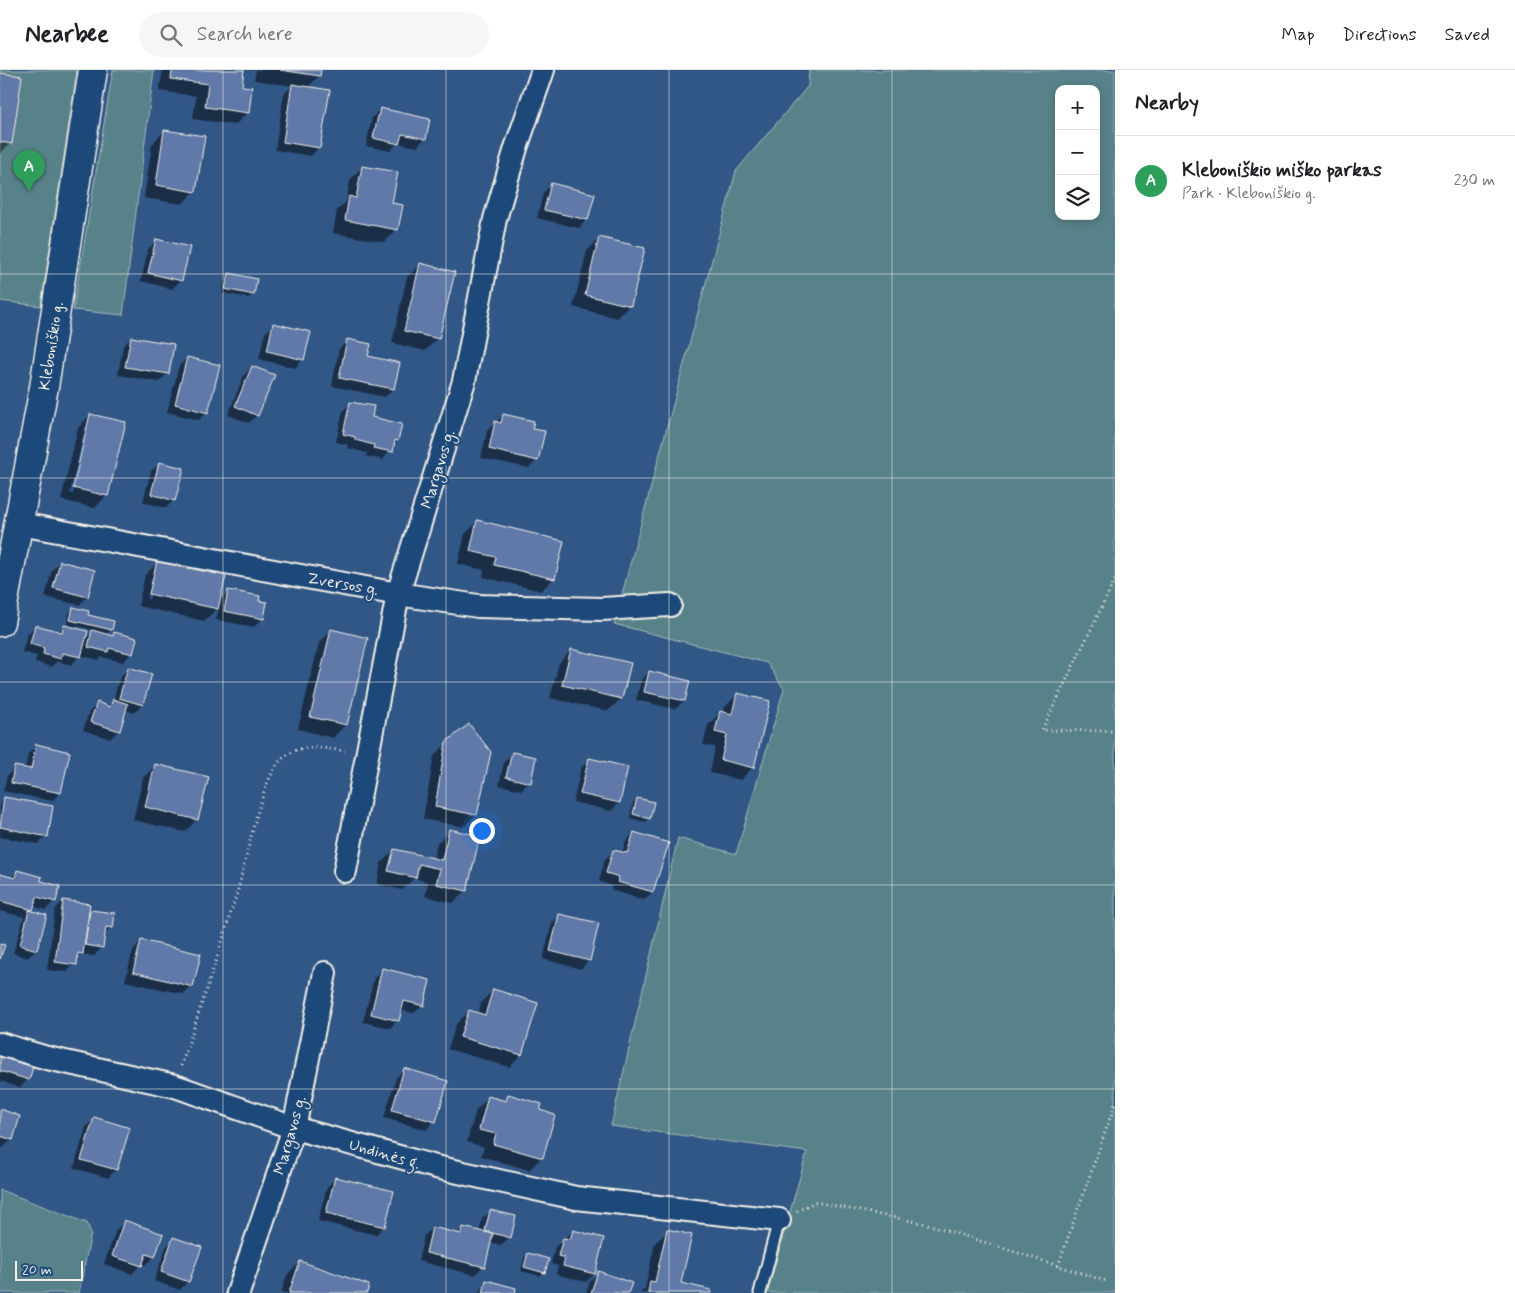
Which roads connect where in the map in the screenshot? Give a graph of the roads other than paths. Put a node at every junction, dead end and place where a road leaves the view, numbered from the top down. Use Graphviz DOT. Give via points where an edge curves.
graph roads {
  1 [pos="93,70"];
  2 [pos="543,70"];
  3 [pos="20,524"];
  4 [pos="398,594"];
  5 [pos="670,605"];
  6 [pos="0,622"];
  7 [pos="345,871"];
  8 [pos="325,973"];
  9 [pos="0,1044"];
  10 [pos="294,1128"];
  11 [pos="779,1220"];
  12 [pos="238,1293"];
  13 [pos="760,1293"];
  1 -- 3 [label="street, Kleboniškio g."];
  2 -- 4 [label="street, Margavos g." via="496,219 464,380"];
  3 -- 4 [label="street, Zversos g."];
  3 -- 6 [label="street, Kleboniškio g."];
  4 -- 5 [label="street, Zversos g." via="478,606 602,608"];
  4 -- 7 [label="street, Margavos g."];
  8 -- 10 [label="street, Margavos g."];
  9 -- 10 [label="street, Undinės g." via="46,1058 175,1086"];
  10 -- 11 [label="street, Undinės g." via="436,1167 576,1198"];
  10 -- 12 [label="street, Margavos g."];
  11 -- 13 [label="lane"];
}
